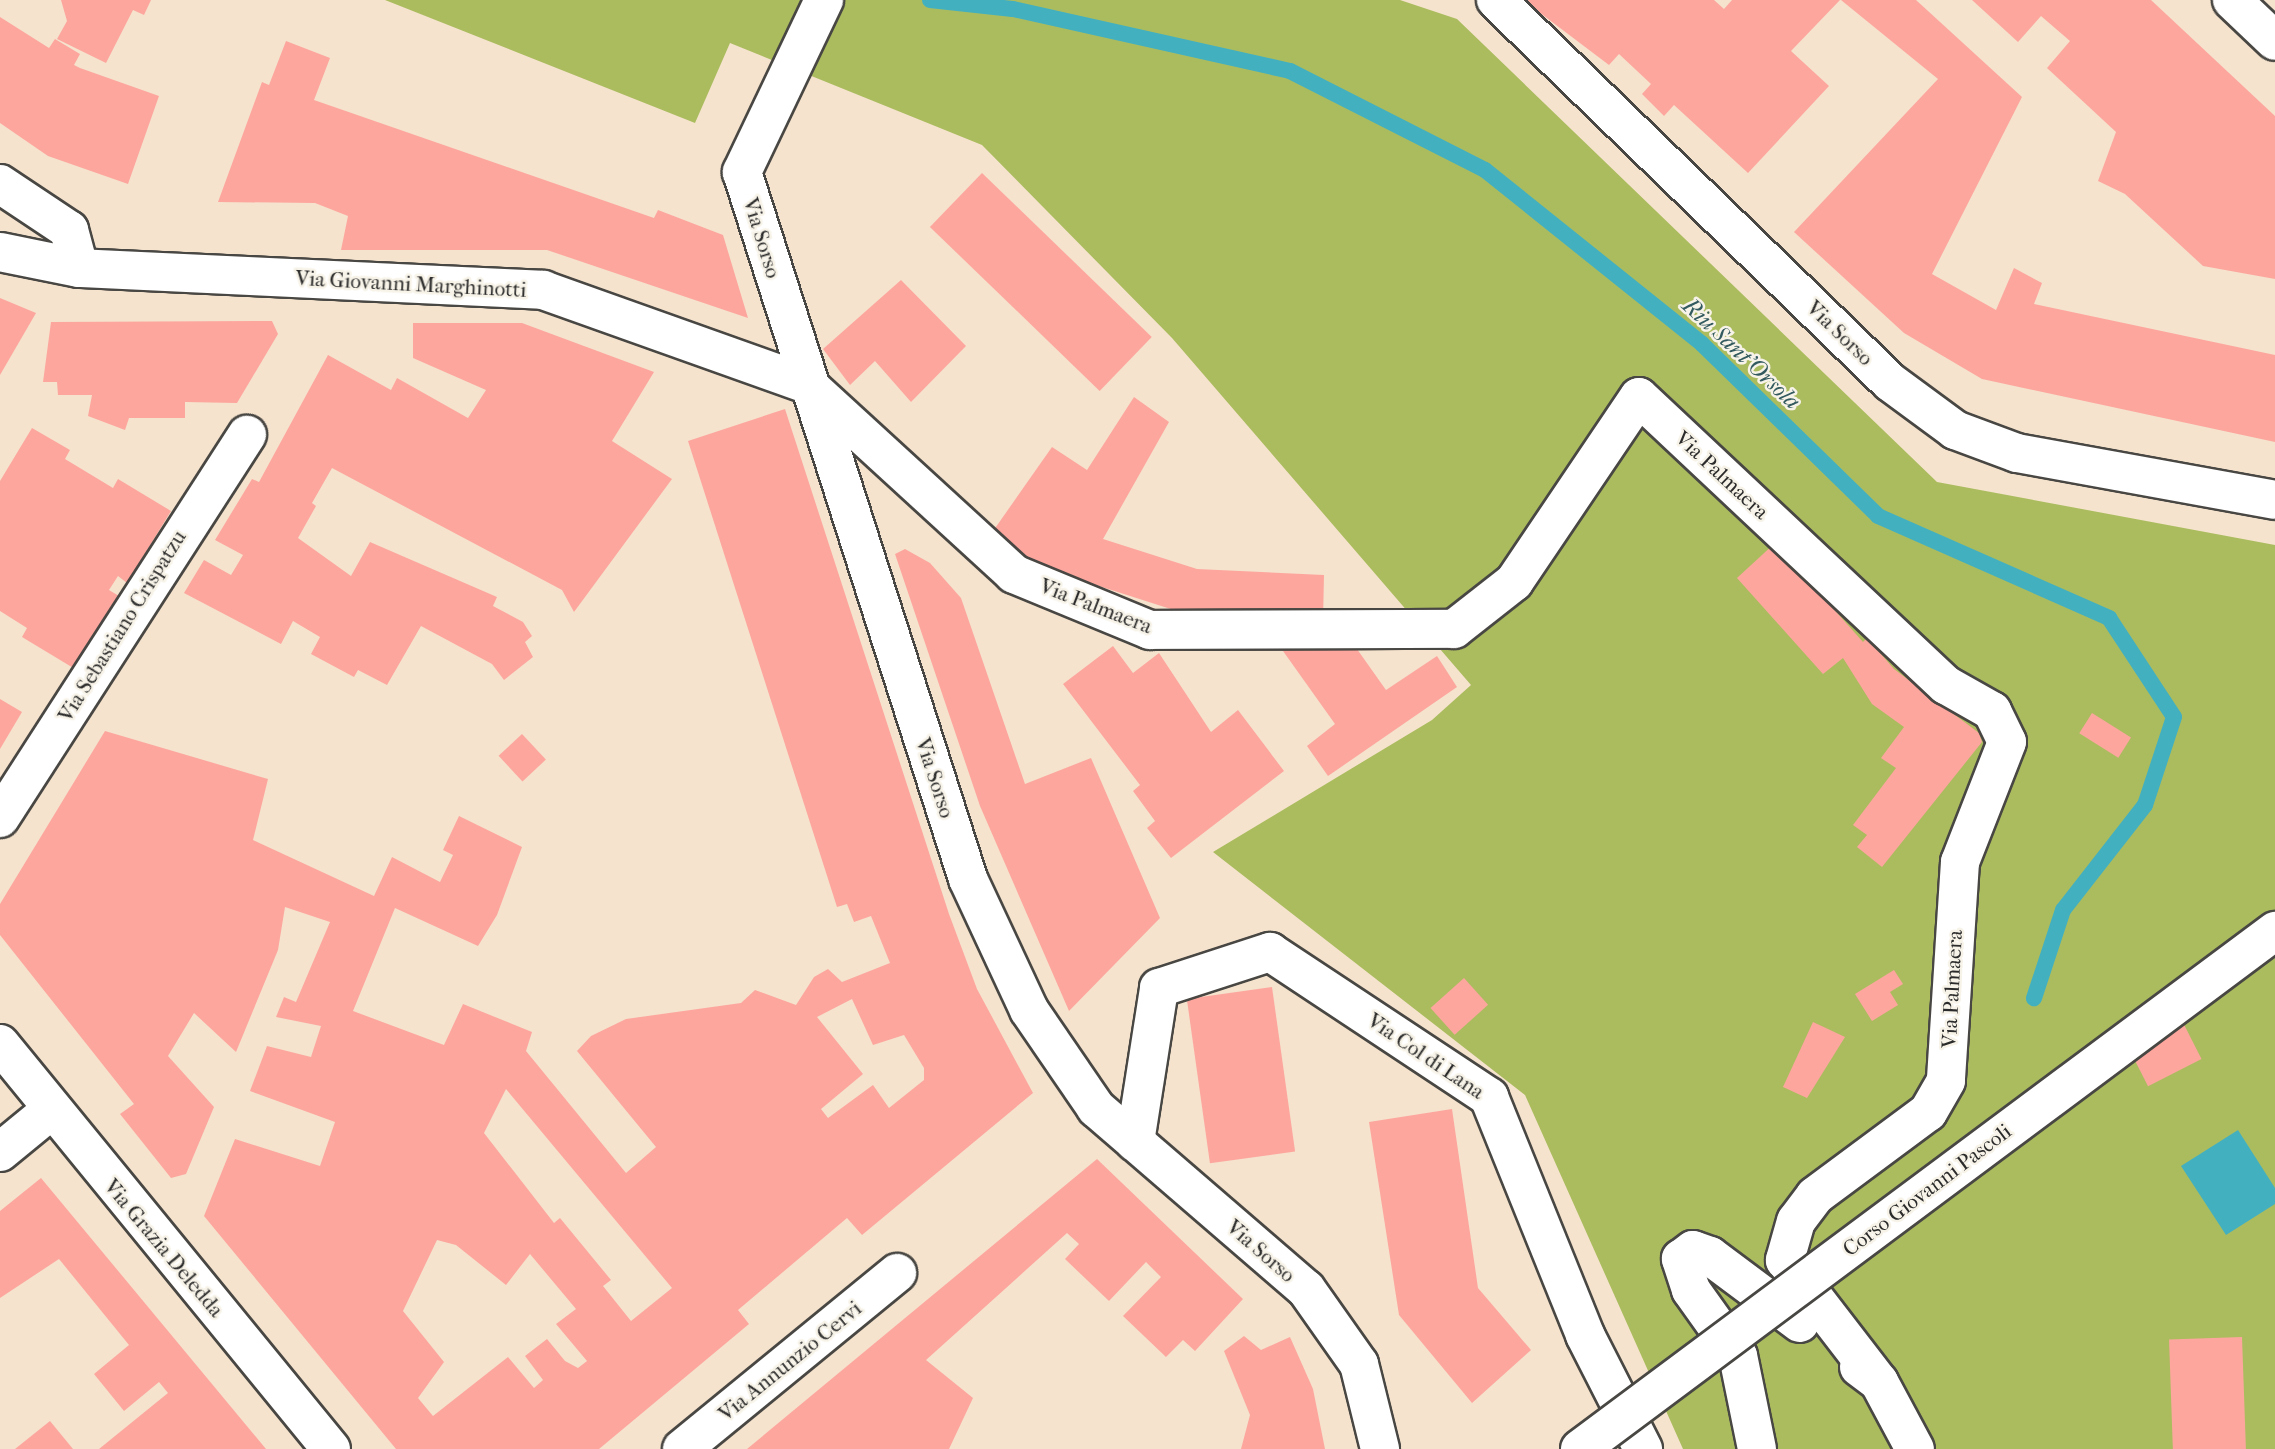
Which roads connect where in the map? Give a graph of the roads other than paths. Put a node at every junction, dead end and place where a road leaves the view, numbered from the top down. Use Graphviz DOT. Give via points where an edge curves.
graph roads {
  1 [pos="824,0"];
  2 [pos="1496,0"];
  3 [pos="2232,0"];
  4 [pos="2275,41"];
  5 [pos="0,184"];
  6 [pos="0,252"];
  7 [pos="79,268"];
  8 [pos="807,384"];
  9 [pos="247,435"];
  10 [pos="2275,500"];
  11 [pos="0,818"];
  12 [pos="2275,931"];
  13 [pos="0,1044"];
  14 [pos="50,1111"];
  15 [pos="1135,1142"];
  16 [pos="0,1152"];
  17 [pos="897,1273"];
  18 [pos="1879,1382"];
  19 [pos="331,1449"];
  20 [pos="682,1449"];
  21 [pos="1380,1449"];
  22 [pos="1580,1449"];
  23 [pos="1643,1449"];
  24 [pos="1758,1449"];
  25 [pos="1915,1449"];
  1 -- 8 [label="street, Via Sorso" via="742,172"];
  2 -- 10 [label="street, Via Sorso" via="1889,382 1955,430 2017,453"];
  3 -- 4 [label="street"];
  5 -- 7 [label="street" via="69,230"];
  6 -- 7 [label="street, Via Giovanni Marghinotti"];
  7 -- 8 [label="street, Via Giovanni Marghinotti" via="543,290"];
  8 -- 15 [label="street, Via Sorso" via="968,879 1029,1010 1096,1108"];
  8 -- 18 [label="street, Via Palmaera" via="1014,574 1150,630 1278,632 1454,629 1514,582 1639,397 1946,685 1992,711 2007,742 1960,862 1947,1081 1928,1112 1815,1196 1796,1221 1784,1260"];
  9 -- 11 [label="street, Via Sebastiano Crispatzu"];
  12 -- 22 [label="street, Corso Giovanni Pascoli, bridge"];
  13 -- 14 [label="street, Via Grazia Deledda"];
  14 -- 16 [label="street"];
  14 -- 19 [label="street, Via Grazia Deledda"];
  15 -- 21 [label="street, Via Sorso" via="1306,1289 1359,1364"];
  15 -- 23 [label="street, Via Col di Lana" via="1159,988 1270,952 1489,1097 1585,1335"];
  17 -- 20 [label="street, Via Annunzio Cervi"];
  18 -- 24 [label="street" via="1710,1256 1693,1250 1681,1259 1691,1290 1738,1356"];
  18 -- 25 [label="street"];
}
